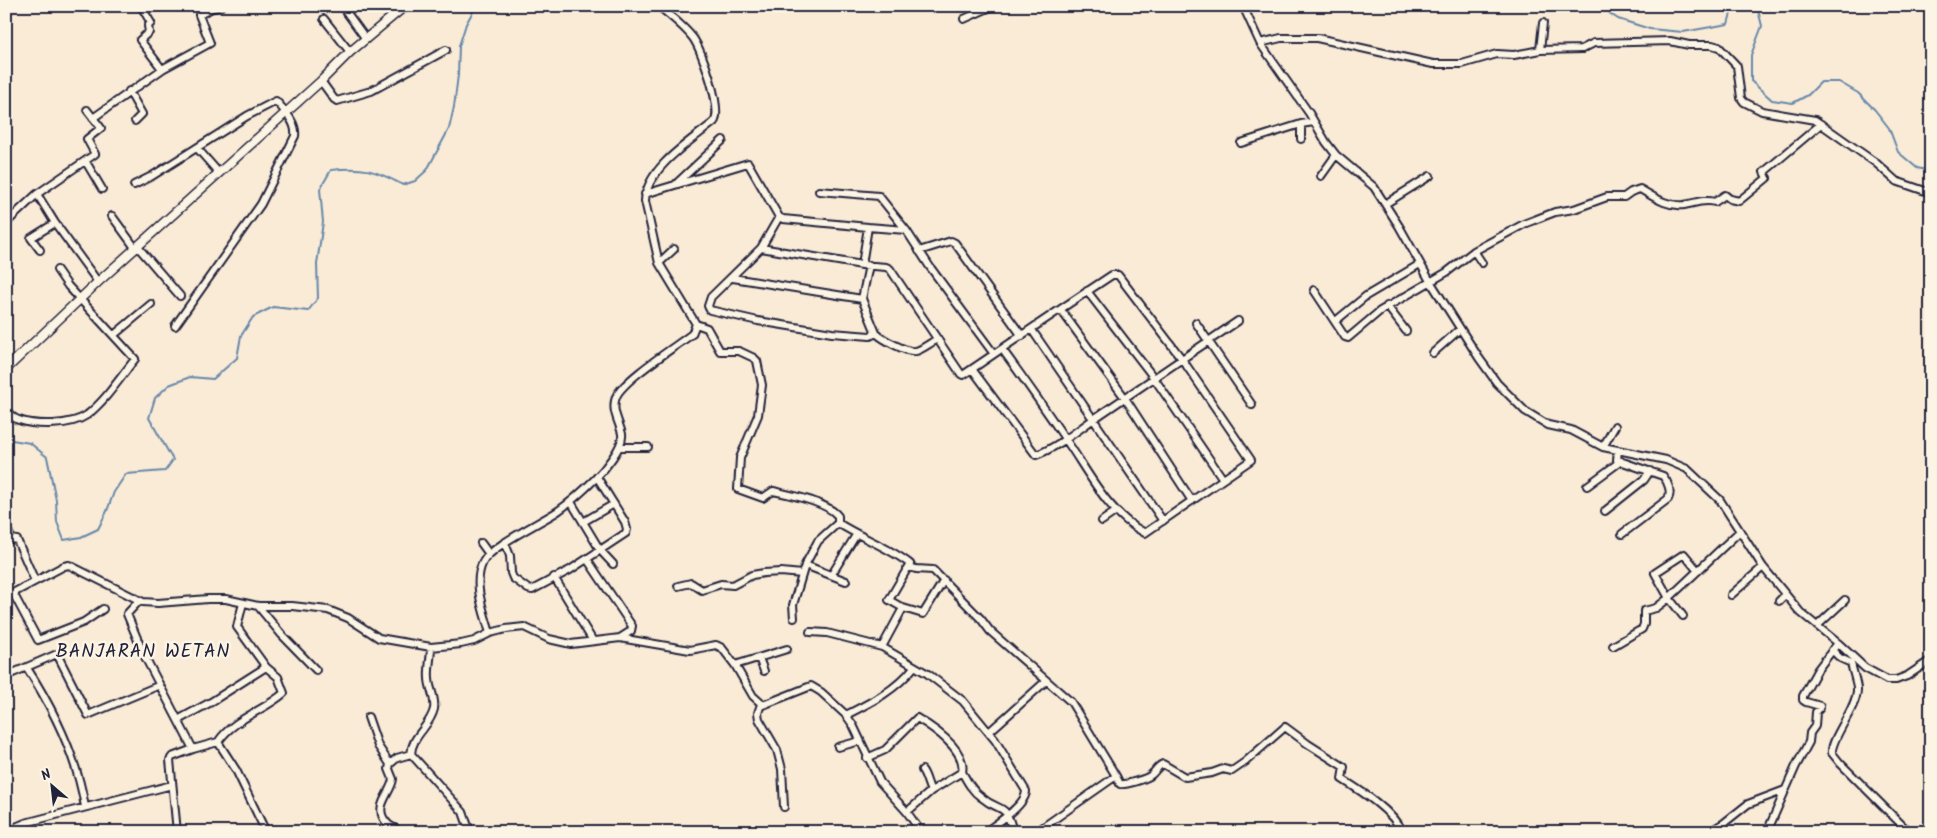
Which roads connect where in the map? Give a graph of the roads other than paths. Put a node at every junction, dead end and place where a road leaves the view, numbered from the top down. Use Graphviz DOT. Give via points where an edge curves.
graph roads {
  1 [pos="141,6"];
  2 [pos="221,6"];
  3 [pos="342,6"];
  4 [pos="405,6"];
  5 [pos="659,6"];
  6 [pos="994,6"];
  7 [pos="1243,6"];
  8 [pos="324,19"];
  9 [pos="964,19"];
  10 [pos="1543,24"];
  11 [pos="366,39"];
  12 [pos="1260,43"];
  13 [pos="446,50"];
  14 [pos="1540,50"];
  15 [pos="350,52"];
  16 [pos="162,69"];
  17 [pos="321,81"];
  18 [pos="129,91"];
  19 [pos="87,110"];
  20 [pos="286,112"];
  21 [pos="93,118"];
  22 [pos="135,120"];
  23 [pos="1314,122"];
  24 [pos="1301,124"];
  25 [pos="1821,124"];
  26 [pos="1301,139"];
  27 [pos="723,140"];
  28 [pos="1241,143"];
  29 [pos="197,148"];
  30 [pos="1336,155"];
  31 [pos="86,162"];
  32 [pos="219,173"];
  33 [pos="1321,176"];
  34 [pos="1430,176"];
  35 [pos="134,185"];
  36 [pos="675,185"];
  37 [pos="102,189"];
  38 [pos="819,191"];
  39 [pos="1931,193"];
  40 [pos="37,194"];
  41 [pos="645,194"];
  42 [pos="1385,204"];
  43 [pos="112,216"];
  44 [pos="780,217"];
  45 [pos="6,223"];
  46 [pos="55,223"];
  47 [pos="868,227"];
  48 [pos="906,230"];
  49 [pos="137,248"];
  50 [pos="761,248"];
  51 [pos="674,249"];
  52 [pos="40,250"];
  53 [pos="919,251"];
  54 [pos="1474,252"];
  55 [pos="1482,263"];
  56 [pos="659,264"];
  57 [pos="1420,264"];
  58 [pos="865,265"];
  59 [pos="57,270"];
  60 [pos="733,278"];
  61 [pos="98,282"];
  62 [pos="1430,282"];
  63 [pos="1314,290"];
  64 [pos="1087,291"];
  65 [pos="180,296"];
  66 [pos="80,299"];
  67 [pos="862,299"];
  68 [pos="151,304"];
  69 [pos="1387,306"];
  70 [pos="1061,310"];
  71 [pos="1338,319"];
  72 [pos="1238,321"];
  73 [pos="1196,323"];
  74 [pos="699,325"];
  75 [pos="175,326"];
  76 [pos="1460,329"];
  77 [pos="1032,330"];
  78 [pos="1406,331"];
  79 [pos="876,333"];
  80 [pos="114,335"];
  81 [pos="1022,336"];
  82 [pos="938,339"];
  83 [pos="1209,341"];
  84 [pos="1002,349"];
  85 [pos="1432,353"];
  86 [pos="994,354"];
  87 [pos="1182,359"];
  88 [pos="6,369"];
  89 [pos="972,369"];
  90 [pos="1154,378"];
  91 [pos="1125,398"];
  92 [pos="1252,405"];
  93 [pos="6,411"];
  94 [pos="1092,420"];
  95 [pos="1615,426"];
  96 [pos="1065,438"];
  97 [pos="620,447"];
  98 [pos="648,447"];
  99 [pos="1604,447"];
  100 [pos="1618,450"];
  101 [pos="1621,461"];
  102 [pos="1650,471"];
  103 [pos="597,477"];
  104 [pos="1223,479"];
  105 [pos="1586,486"];
  106 [pos="1192,501"];
  107 [pos="570,502"];
  108 [pos="614,504"];
  109 [pos="1604,510"];
  110 [pos="1116,512"];
  111 [pos="1102,521"];
  112 [pos="1163,521"];
  113 [pos="583,522"];
  114 [pos="838,523"];
  115 [pos="6,525"];
  116 [pos="1740,530"];
  117 [pos="856,534"];
  118 [pos="1622,534"];
  119 [pos="481,543"];
  120 [pos="505,543"];
  121 [pos="600,550"];
  122 [pos="489,554"];
  123 [pos="587,559"];
  124 [pos="613,564"];
  125 [pos="805,564"];
  126 [pos="910,567"];
  127 [pos="1763,567"];
  128 [pos="1698,571"];
  129 [pos="802,574"];
  130 [pos="832,574"];
  131 [pos="554,577"];
  132 [pos="944,580"];
  133 [pos="36,581"];
  134 [pos="846,581"];
  135 [pos="678,586"];
  136 [pos="10,594"];
  137 [pos="1731,595"];
  138 [pos="1785,595"];
  139 [pos="1669,598"];
  140 [pos="1845,600"];
  141 [pos="139,601"];
  142 [pos="1779,601"];
  143 [pos="243,603"];
  144 [pos="258,606"];
  145 [pos="903,608"];
  146 [pos="103,609"];
  147 [pos="1684,616"];
  148 [pos="794,618"];
  149 [pos="1817,626"];
  150 [pos="810,632"];
  151 [pos="490,633"];
  152 [pos="620,638"];
  153 [pos="593,641"];
  154 [pos="1838,643"];
  155 [pos="1613,646"];
  156 [pos="431,647"];
  157 [pos="788,648"];
  158 [pos="882,648"];
  159 [pos="1832,650"];
  160 [pos="759,658"];
  161 [pos="1931,660"];
  162 [pos="735,665"];
  163 [pos="266,667"];
  164 [pos="914,667"];
  165 [pos="27,668"];
  166 [pos="316,670"];
  167 [pos="764,671"];
  168 [pos="6,676"];
  169 [pos="1046,681"];
  170 [pos="160,685"];
  171 [pos="761,704"];
  172 [pos="846,715"];
  173 [pos="368,717"];
  174 [pos="178,720"];
  175 [pos="989,732"];
  176 [pos="860,741"];
  177 [pos="218,742"];
  178 [pos="838,747"];
  179 [pos="192,748"];
  180 [pos="411,754"];
  181 [pos="868,758"];
  182 [pos="390,764"];
  183 [pos="922,770"];
  184 [pos="962,772"];
  185 [pos="1116,776"];
  186 [pos="172,785"];
  187 [pos="1785,790"];
  188 [pos="932,792"];
  189 [pos="85,807"];
  190 [pos="784,807"];
  191 [pos="907,812"];
  192 [pos="1009,815"];
  193 [pos="6,832"];
  194 [pos="177,832"];
  195 [pos="266,832"];
  196 [pos="400,832"];
  197 [pos="470,832"];
  198 [pos="921,832"];
  199 [pos="985,832"];
  200 [pos="1014,832"];
  201 [pos="1036,832"];
  202 [pos="1402,832"];
  203 [pos="1709,832"];
  204 [pos="1766,832"];
  205 [pos="1909,832"];
  1 -- 16 [label="street" via="151,23 149,32 140,40"];
  2 -- 16 [label="street" via="199,15 210,44"];
  3 -- 11 [label="street"];
  4 -- 11 [label="street"];
  5 -- 41 [label="street" via="692,36 699,47 717,116 660,167"];
  6 -- 9 [label="street"];
  7 -- 12 [label="street"];
  8 -- 15 [label="street"];
  10 -- 14 [label="street"];
  11 -- 15 [label="street"];
  12 -- 14 [label="street" via="1281,38 1317,38 1433,64 1462,64 1488,56"];
  12 -- 23 [label="street"];
  13 -- 17 [label="street" via="371,91 337,101"];
  14 -- 25 [label="street" via="1582,49 1594,42 1620,41 1712,45 1719,47 1737,66 1744,102 1762,111 1810,118"];
  15 -- 17 [label="street"];
  16 -- 18 [label="street"];
  17 -- 20 [label="street"];
  18 -- 21 [label="street"];
  18 -- 22 [label="street" via="142,114"];
  19 -- 21 [label="street"];
  20 -- 29 [label="street" via="276,101"];
  20 -- 32 [label="street"];
  20 -- 75 [label="street" via="295,136 262,204"];
  21 -- 31 [label="street" via="101,128 87,138 95,154"];
  23 -- 24 [label="street"];
  23 -- 30 [label="street"];
  24 -- 26 [label="street"];
  24 -- 28 [label="street"];
  25 -- 39 [label="street" via="1898,182"];
  25 -- 54 [label="street" via="1764,172 1767,178 1739,202 1725,195 1715,202 1671,204 1640,189 1624,197 1607,197 1555,212"];
  27 -- 36 [label="street"];
  29 -- 32 [label="street"];
  29 -- 35 [label="street"];
  30 -- 33 [label="street"];
  30 -- 42 [label="street" via="1374,187"];
  31 -- 37 [label="street"];
  31 -- 40 [label="street"];
  32 -- 49 [label="street"];
  34 -- 42 [label="street"];
  36 -- 41 [label="street"];
  36 -- 44 [label="street" via="748,164"];
  38 -- 48 [label="street" via="880,196"];
  40 -- 45 [label="street"];
  40 -- 46 [label="street"];
  41 -- 56 [label="street"];
  42 -- 57 [label="street"];
  43 -- 49 [label="street"];
  44 -- 47 [label="street"];
  44 -- 50 [label="street"];
  46 -- 52 [label="street" via="31,238"];
  46 -- 61 [label="street"];
  47 -- 48 [label="street"];
  47 -- 58 [label="street"];
  48 -- 53 [label="street"];
  49 -- 61 [label="street"];
  49 -- 65 [label="street"];
  50 -- 58 [label="street"];
  50 -- 60 [label="street"];
  51 -- 56 [label="street"];
  53 -- 81 [label="street" via="955,243"];
  53 -- 86 [label="street"];
  54 -- 55 [label="street"];
  54 -- 62 [label="street"];
  56 -- 74 [label="street"];
  57 -- 62 [label="street"];
  57 -- 71 [label="street" via="1366,296"];
  58 -- 67 [label="street"];
  58 -- 82 [label="street" via="890,270"];
  59 -- 66 [label="street"];
  60 -- 67 [label="street"];
  60 -- 79 [label="street" via="711,297 710,310 832,333 870,336"];
  61 -- 66 [label="street"];
  62 -- 69 [label="street"];
  62 -- 76 [label="street"];
  63 -- 69 [label="street" via="1346,338"];
  64 -- 70 [label="street"];
  64 -- 87 [label="street" via="1112,274 1118,275"];
  64 -- 90 [label="street"];
  66 -- 80 [label="street"];
  66 -- 88 [label="street"];
  67 -- 79 [label="street"];
  68 -- 80 [label="street"];
  69 -- 78 [label="street"];
  70 -- 77 [label="street"];
  70 -- 91 [label="street"];
  72 -- 83 [label="street"];
  73 -- 83 [label="street"];
  74 -- 97 [label="street" via="692,334 623,387 615,400 615,417 622,438"];
  74 -- 114 [label="street" via="707,328 722,352 738,351 756,359 762,385 758,415 740,458 738,489 763,498 773,491 803,499 837,514"];
  76 -- 85 [label="street"];
  76 -- 99 [label="street" via="1497,383 1525,411 1548,425 1571,430"];
  77 -- 81 [label="street"];
  77 -- 94 [label="street"];
  79 -- 82 [label="street" via="880,338 911,351"];
  80 -- 93 [label="street" via="135,360 87,415 51,424 18,420"];
  81 -- 84 [label="street"];
  82 -- 89 [label="street" via="961,374"];
  83 -- 87 [label="street"];
  83 -- 92 [label="street"];
  84 -- 86 [label="street"];
  84 -- 96 [label="street"];
  86 -- 89 [label="street"];
  87 -- 90 [label="street"];
  87 -- 104 [label="street" via="1251,460"];
  89 -- 96 [label="street" via="1034,454"];
  90 -- 91 [label="street"];
  90 -- 104 [label="street"];
  91 -- 94 [label="street"];
  91 -- 106 [label="street"];
  94 -- 96 [label="street"];
  94 -- 112 [label="street"];
  95 -- 99 [label="street"];
  96 -- 110 [label="street"];
  97 -- 98 [label="street"];
  97 -- 103 [label="street"];
  99 -- 100 [label="street"];
  100 -- 101 [label="street" via="1616,457"];
  100 -- 116 [label="street" via="1666,460 1687,470 1720,500"];
  101 -- 102 [label="street"];
  101 -- 105 [label="street"];
  102 -- 109 [label="street" via="1644,480"];
  102 -- 118 [label="street" via="1666,479 1669,497"];
  103 -- 107 [label="street"];
  103 -- 108 [label="street"];
  104 -- 106 [label="street"];
  106 -- 112 [label="street"];
  107 -- 113 [label="street"];
  107 -- 120 [label="street"];
  108 -- 113 [label="street"];
  108 -- 121 [label="street" via="627,531"];
  110 -- 111 [label="street"];
  110 -- 112 [label="street" via="1145,533"];
  113 -- 121 [label="street"];
  114 -- 117 [label="street"];
  114 -- 125 [label="street" via="818,541"];
  115 -- 133 [label="street" via="11,538 17,540"];
  116 -- 127 [label="street"];
  116 -- 128 [label="street"];
  117 -- 126 [label="street" via="884,547 909,563"];
  117 -- 130 [label="street"];
  119 -- 122 [label="street"];
  120 -- 122 [label="street"];
  120 -- 131 [label="street" via="512,576 528,590"];
  121 -- 123 [label="street"];
  121 -- 124 [label="street"];
  122 -- 151 [label="street" via="479,575 481,600"];
  123 -- 131 [label="street"];
  123 -- 152 [label="street" via="632,626 631,631"];
  125 -- 129 [label="street"];
  125 -- 130 [label="street"];
  126 -- 132 [label="street" via="932,570"];
  126 -- 145 [label="street" via="889,600"];
  127 -- 137 [label="street"];
  127 -- 138 [label="street"];
  128 -- 139 [label="street"];
  128 -- 139 [label="street" via="1684,554 1656,572 1655,576"];
  129 -- 135 [label="street" via="764,573 733,585 721,584 702,590 691,583"];
  129 -- 148 [label="street" via="793,606"];
  130 -- 134 [label="street"];
  131 -- 153 [label="street"];
  132 -- 145 [label="street" via="922,614"];
  132 -- 169 [label="street" via="990,631"];
  133 -- 136 [label="street"];
  133 -- 141 [label="street" via="69,565"];
  136 -- 146 [label="street" via="38,640 84,622"];
  138 -- 142 [label="street"];
  138 -- 149 [label="street"];
  139 -- 147 [label="street"];
  139 -- 155 [label="street" via="1656,608 1644,611 1642,629"];
  140 -- 149 [label="street"];
  141 -- 143 [label="street" via="158,603 208,598"];
  141 -- 170 [label="street" via="127,614"];
  143 -- 144 [label="street"];
  143 -- 163 [label="street" via="237,627"];
  144 -- 156 [label="street" via="328,610 348,618 379,638"];
  144 -- 166 [label="street"];
  145 -- 158 [label="street"];
  149 -- 154 [label="street"];
  150 -- 158 [label="street" via="828,633"];
  151 -- 153 [label="street" via="524,627 564,643"];
  151 -- 156 [label="street" via="461,644"];
  152 -- 153 [label="street"];
  152 -- 162 [label="street" via="690,650 716,645"];
  154 -- 159 [label="street"];
  154 -- 161 [label="street" via="1865,668 1887,680 1907,676"];
  156 -- 180 [label="street" via="429,681 434,693 434,710 413,742"];
  157 -- 160 [label="street"];
  158 -- 164 [label="street"];
  159 -- 187 [label="street" via="1803,696 1803,700 1820,708 1806,749"];
  159 -- 205 [label="street" via="1850,663 1858,690 1833,744 1832,753"];
  160 -- 162 [label="street"];
  160 -- 167 [label="street"];
  162 -- 171 [label="street" via="742,683"];
  163 -- 174 [label="street"];
  163 -- 177 [label="street" via="278,677 284,693 225,732"];
  164 -- 172 [label="street" via="896,687"];
  164 -- 175 [label="street" via="963,702"];
  165 -- 168 [label="street"];
  165 -- 170 [label="street" via="57,654 88,715"];
  165 -- 189 [label="street" via="76,768"];
  169 -- 175 [label="street"];
  169 -- 185 [label="street" via="1073,704"];
  170 -- 174 [label="street"];
  171 -- 172 [label="street" via="769,704 811,686"];
  171 -- 190 [label="street" via="759,719 777,750 782,769"];
  172 -- 176 [label="street"];
  173 -- 182 [label="street" via="378,746"];
  174 -- 179 [label="street"];
  175 -- 192 [label="street" via="1026,792"];
  176 -- 178 [label="street"];
  176 -- 181 [label="street"];
  177 -- 179 [label="street"];
  177 -- 195 [label="street" via="236,770"];
  179 -- 186 [label="street" via="170,758"];
  180 -- 182 [label="street"];
  180 -- 197 [label="street" via="463,812"];
  181 -- 184 [label="street" via="885,750 916,718 933,727 949,742 959,757"];
  181 -- 191 [label="street" via="880,782"];
  182 -- 196 [label="street" via="393,781 382,802 382,814 388,824"];
  183 -- 188 [label="street"];
  184 -- 188 [label="street"];
  184 -- 192 [label="street" via="980,797 1000,806"];
  185 -- 201 [label="street"];
  185 -- 202 [label="street" via="1124,785 1144,779 1163,764 1185,777 1232,770 1285,727 1344,767 1342,779 1367,795"];
  186 -- 189 [label="street"];
  186 -- 194 [label="street"];
  187 -- 203 [label="street" via="1748,804"];
  187 -- 204 [label="street"];
  188 -- 191 [label="street"];
  189 -- 193 [label="street" via="25,823"];
  191 -- 198 [label="street"];
  192 -- 199 [label="street"];
  192 -- 200 [label="street"];
}
